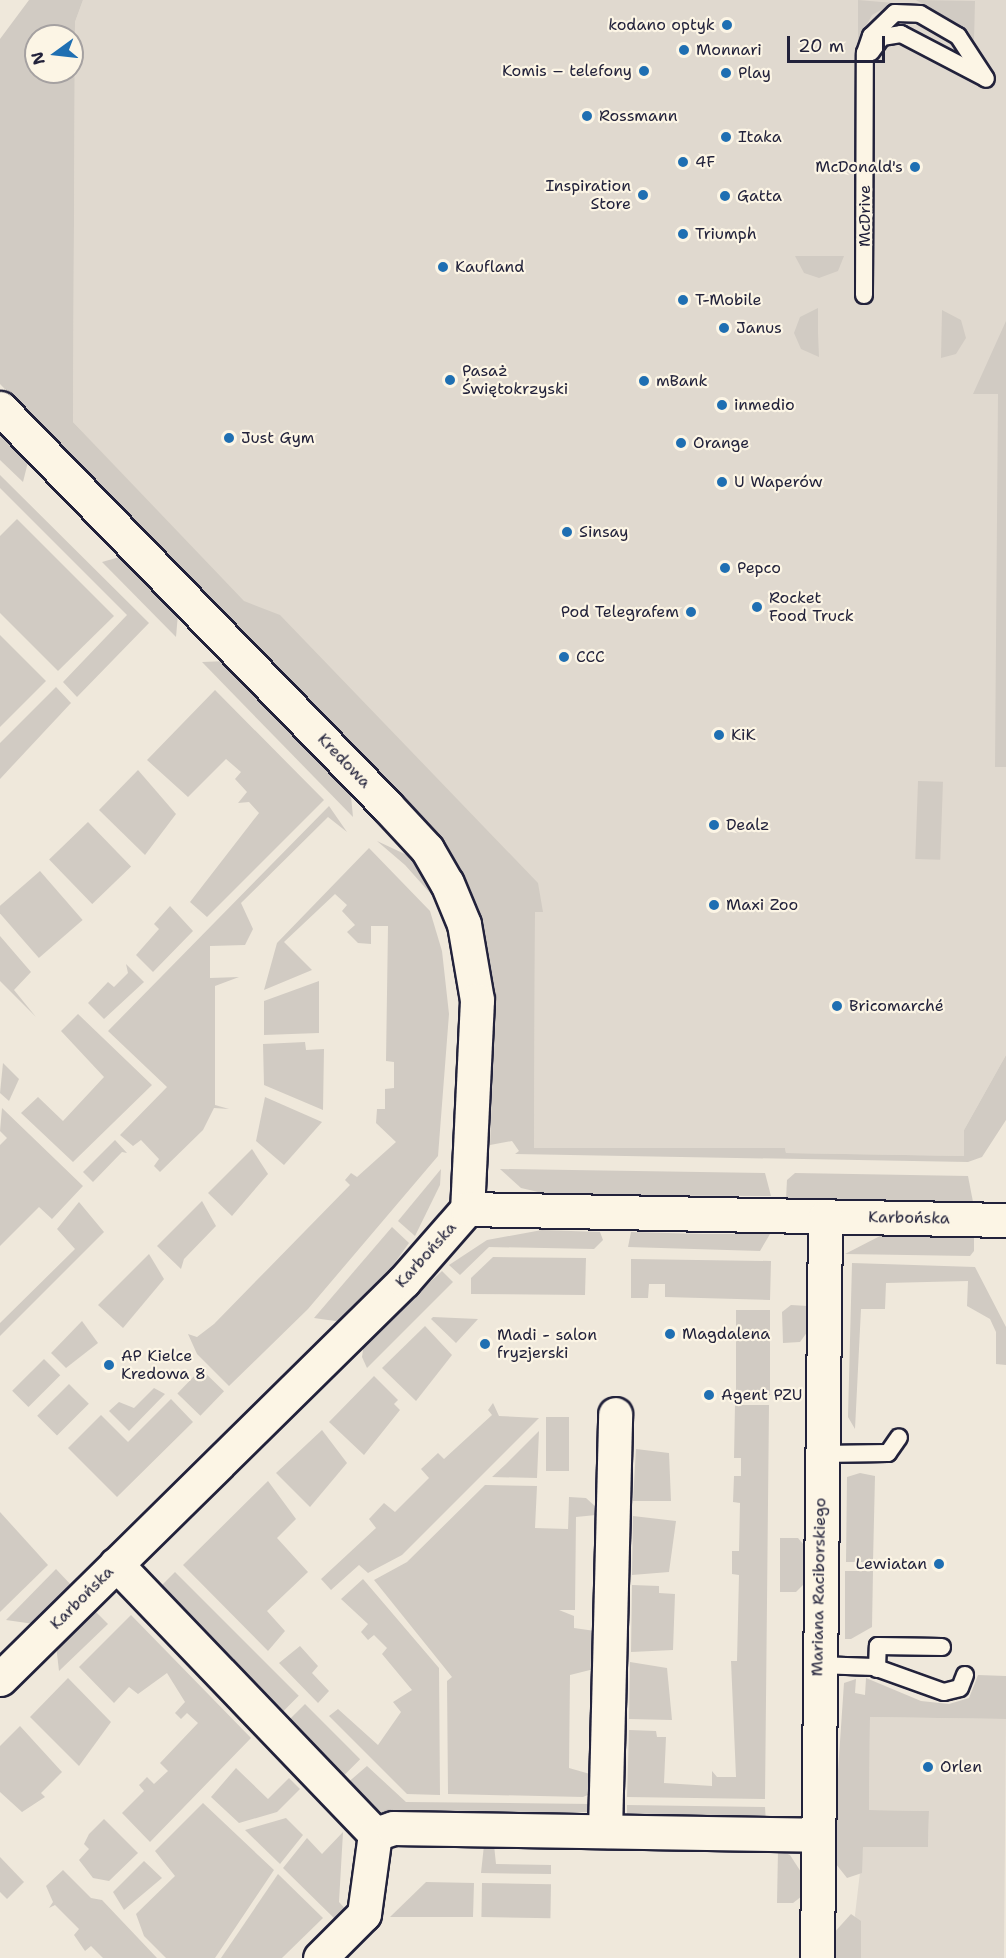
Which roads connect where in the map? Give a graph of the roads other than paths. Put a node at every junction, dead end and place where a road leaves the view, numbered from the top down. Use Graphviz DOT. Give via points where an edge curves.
graph roads {
  1 [pos="867,65"];
  2 [pos="864,295"];
  3 [pos="0,408"];
  4 [pos="467,1209"];
  5 [pos="825,1217"];
  6 [pos="1006,1220"];
  7 [pos="615,1414"];
  8 [pos="899,1437"];
  9 [pos="821,1454"];
  10 [pos="116,1564"];
  11 [pos="942,1647"];
  12 [pos="818,1665"];
  13 [pos="877,1669"];
  14 [pos="965,1675"];
  15 [pos="0,1679"];
  16 [pos="605,1832"];
  17 [pos="375,1834"];
  18 [pos="816,1835"];
  19 [pos="320,1958"];
  20 [pos="817,1958"];
  1 -- 1 [label="lane, McDrive" via="866,48 877,28 895,13 914,12 958,36 986,79 900,34 878,41"];
  1 -- 2 [label="lane, McDrive"];
  3 -- 4 [label="street, Kredowa" via="387,806 427,849 447,883 464,924 477,1000"];
  4 -- 5 [label="street, Karbońska"];
  4 -- 10 [label="street, Karbońska" via="404,1281"];
  5 -- 6 [label="street, Karbońska"];
  5 -- 9 [label="street, Mariana Raciborskiego"];
  7 -- 16 [label="street"];
  8 -- 9 [label="lane" via="888,1453"];
  9 -- 12 [label="street, Mariana Raciborskiego"];
  10 -- 15 [label="street, Karbońska"];
  10 -- 17 [label="street"];
  11 -- 13 [label="lane" via="878,1646"];
  12 -- 13 [label="lane"];
  12 -- 18 [label="street, Mariana Raciborskiego"];
  13 -- 14 [label="lane" via="944,1692 960,1688"];
  16 -- 17 [label="street" via="393,1828"];
  16 -- 18 [label="street"];
  17 -- 19 [label="street" via="364,1914"];
  18 -- 20 [label="street, Mariana Raciborskiego"];
}
